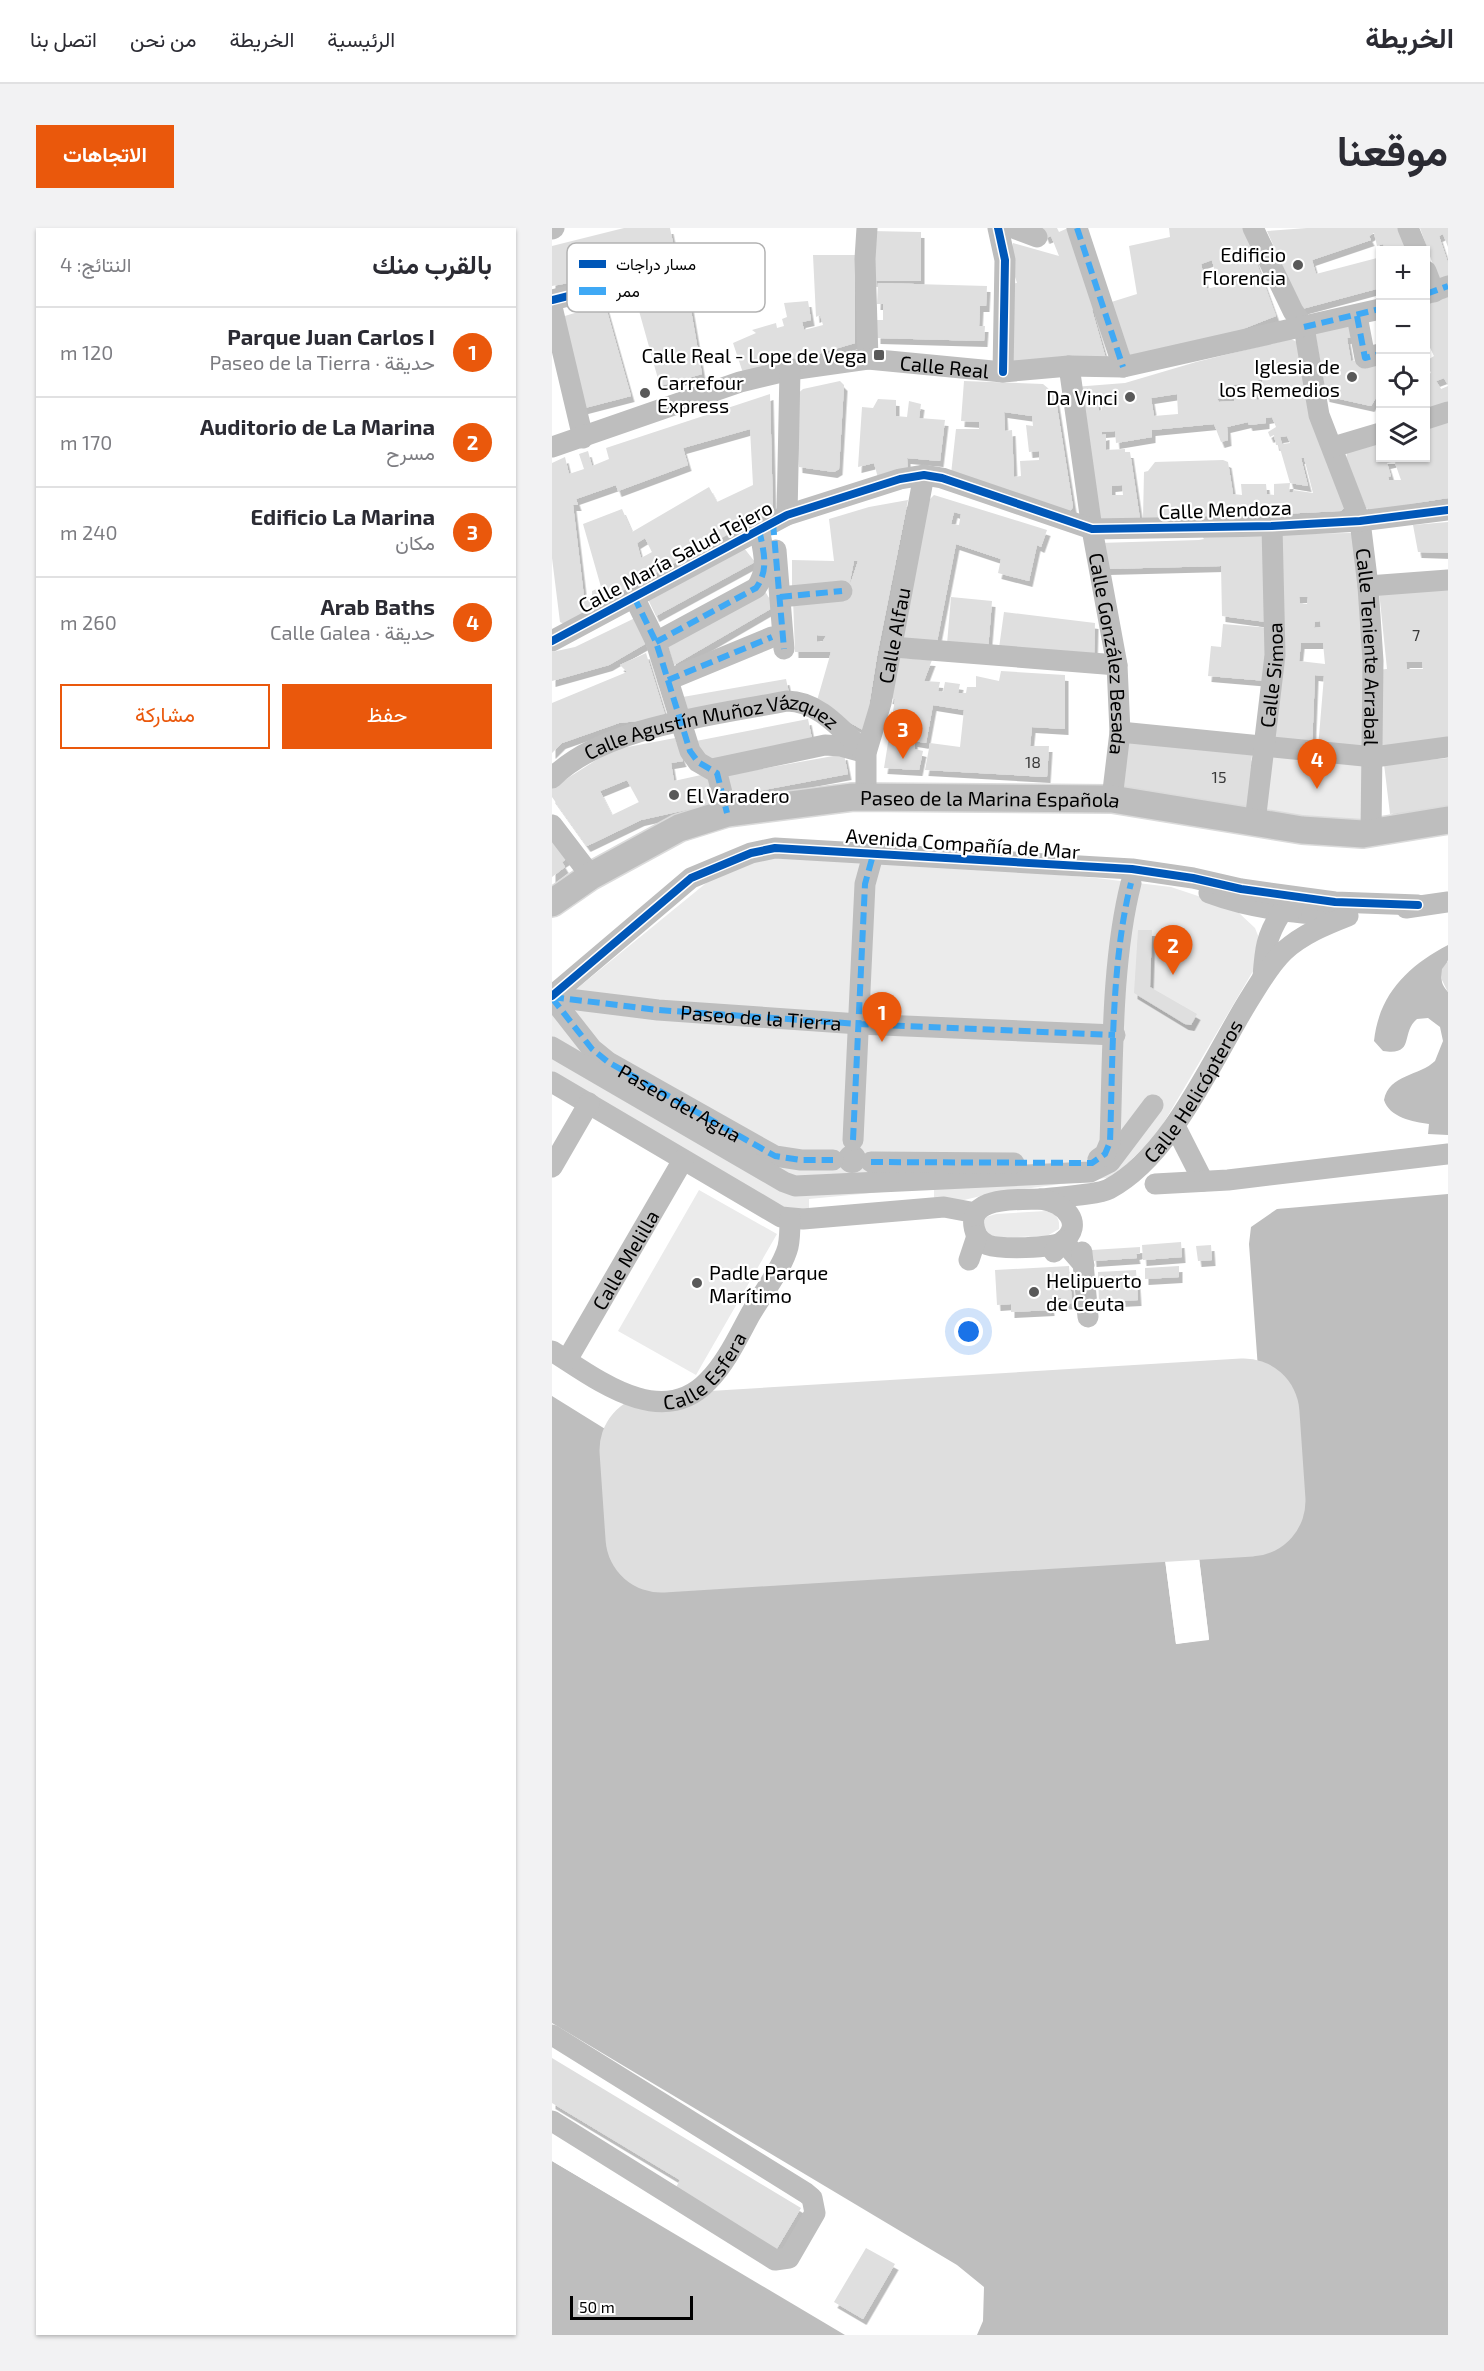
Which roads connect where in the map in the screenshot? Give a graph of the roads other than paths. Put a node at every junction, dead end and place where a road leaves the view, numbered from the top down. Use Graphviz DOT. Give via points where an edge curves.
graph roads {
  1 [pos="867,228"];
  2 [pos="998,228"];
  3 [pos="1013,228"];
  4 [pos="1077,228"];
  5 [pos="1253,228"];
  6 [pos="1408,228"];
  7 [pos="1037,237"];
  8 [pos="1415,246"];
  9 [pos="567,296"];
  10 [pos="552,300"];
  11 [pos="552,307"];
  12 [pos="1376,310"];
  13 [pos="1357,316"];
  14 [pos="1304,327"];
  15 [pos="1376,355"];
  16 [pos="868,358"];
  17 [pos="1069,366"];
  18 [pos="1123,367"];
  19 [pos="790,370"];
  20 [pos="1003,372"];
  21 [pos="1448,412"];
  22 [pos="1430,417"];
  23 [pos="1376,434"];
  24 [pos="583,438"];
  25 [pos="552,447"];
  26 [pos="1333,447"];
  27 [pos="924,475"];
  28 [pos="1448,510"];
  29 [pos="1360,521"];
  30 [pos="773,522"];
  31 [pos="1272,526"];
  32 [pos="1092,529"];
  33 [pos="1448,580"];
  34 [pos="1368,586"];
  35 [pos="842,591"];
  36 [pos="634,597"];
  37 [pos="780,597"];
  38 [pos="552,641"];
  39 [pos="656,642"];
  40 [pos="892,647"];
  41 [pos="1117,665"];
  42 [pos="668,680"];
  43 [pos="682,722"];
  44 [pos="1120,732"];
  45 [pos="1263,746"];
  46 [pos="1448,747"];
  47 [pos="866,753"];
  48 [pos="1374,757"];
  49 [pos="712,769"];
  50 [pos="552,777"];
  51 [pos="866,796"];
  52 [pos="1112,799"];
  53 [pos="727,813"];
  54 [pos="1448,820"];
  55 [pos="1255,822"];
  56 [pos="552,825"];
  57 [pos="1371,833"];
  58 [pos="873,855"];
  59 [pos="591,876"];
  60 [pos="1123,876"];
  61 [pos="1241,897"];
  62 [pos="1448,902"];
  63 [pos="552,903"];
  64 [pos="1341,909"];
  65 [pos="1281,913"];
  66 [pos="1274,947"];
  67 [pos="552,997"];
  68 [pos="859,1024"];
  69 [pos="1115,1035"];
  70 [pos="552,1047"];
  71 [pos="552,1082"];
  72 [pos="589,1103"];
  73 [pos="1153,1105"];
  74 [pos="1175,1126"];
  75 [pos="853,1140"];
  76 [pos="1448,1154"];
  77 [pos="683,1160"];
  78 [pos="833,1160"];
  79 [pos="871,1162"];
  80 [pos="552,1167"];
  81 [pos="1203,1181"];
  82 [pos="1155,1184"];
  83 [pos="1106,1191"];
  84 [pos="1041,1199"];
  85 [pos="976,1213"];
  86 [pos="790,1219"];
  87 [pos="1069,1229"];
  88 [pos="984,1241"];
  89 [pos="969,1260"];
  90 [pos="1088,1317"];
  91 [pos="559,1355"];
  92 [pos="552,2035"];
  93 [pos="552,2121"];
  1 -- 16 [label="street"];
  2 -- 20 [label="street" via="1005,260"];
  3 -- 7 [label="street"];
  4 -- 18 [label="street"];
  5 -- 14 [label="street"];
  6 -- 8 [label="street"];
  9 -- 10 [label="street"];
  11 -- 24 [label="street"];
  12 -- 13 [label="street, Calle Real"];
  13 -- 14 [label="street, Calle Real"];
  13 -- 15 [label="street" via="1365,358"];
  14 -- 18 [label="street, Calle Real"];
  14 -- 26 [label="street, Calle Teniente Arrabal" via="1319,416"];
  16 -- 19 [label="street, Calle Real"];
  16 -- 20 [label="street, Calle Real"];
  17 -- 18 [label="street, Calle Real"];
  17 -- 20 [label="street, Calle Real"];
  17 -- 32 [label="street, Calle González Besada"];
  19 -- 24 [label="street, Calle Real" via="740,382"];
  19 -- 30 [label="street"];
  21 -- 22 [label="street"];
  23 -- 26 [label="street"];
  24 -- 25 [label="street, Calle Real"];
  26 -- 29 [label="street, Calle Teniente Arrabal"];
  27 -- 30 [label="street, Calle María Salud Tejero" via="900,479"];
  27 -- 32 [label="street, Calle María Salud Tejero"];
  27 -- 40 [label="street, Calle Alfau"];
  28 -- 29 [label="street, Calle Mendoza"];
  29 -- 31 [label="street, Calle Mendoza"];
  29 -- 34 [label="street, Calle Teniente Arrabal"];
  30 -- 36 [label="street, Calle María Salud Tejero"];
  30 -- 37 [label="street"];
  30 -- 39 [label="street" via="765,571 756,588"];
  31 -- 32 [label="street, Calle Mendoza"];
  31 -- 45 [label="street, Calle Simoa" via="1275,655"];
  32 -- 41 [label="street, Calle González Besada"];
  33 -- 34 [label="street"];
  34 -- 48 [label="street, Calle Teniente Arrabal"];
  35 -- 37 [label="street"];
  36 -- 38 [label="street, Calle María Salud Tejero"];
  36 -- 39 [label="street"];
  37 -- 42 [label="street" via="778,643"];
  39 -- 42 [label="street"];
  40 -- 41 [label="street"];
  40 -- 47 [label="street, Calle Alfau"];
  41 -- 44 [label="street, Calle González Besada"];
  42 -- 43 [label="street"];
  43 -- 47 [label="street, Calle Agustín Muñoz Vázquez" via="801,701 813,706"];
  43 -- 49 [label="street" via="693,757"];
  43 -- 50 [label="street, Calle Agustín Muñoz Vázquez" via="594,748"];
  44 -- 45 [label="street"];
  44 -- 52 [label="street, Calle González Besada"];
  45 -- 48 [label="street"];
  45 -- 55 [label="street, Calle Simoa"];
  46 -- 48 [label="street"];
  47 -- 49 [label="street" via="825,745"];
  47 -- 51 [label="street, Calle Alfau"];
  48 -- 57 [label="street, Calle Teniente Arrabal"];
  49 -- 53 [label="street" via="720,780"];
  51 -- 52 [label="main road, Paseo de la Marina Española"];
  51 -- 53 [label="main road, Paseo de la Marina Española"];
  52 -- 55 [label="main road, Paseo de la Marina Española"];
  53 -- 59 [label="main road, Paseo de la Marina Española" via="679,828"];
  54 -- 57 [label="main road, Paseo de la Marina Española"];
  55 -- 57 [label="main road, Paseo de la Marina Española" via="1312,831"];
  56 -- 59 [label="street"];
  58 -- 60 [label="street, Avenida Compañía de Mar"];
  58 -- 67 [label="street, Avenida Compañía de Mar" via="776,848 708,870 691,878"];
  58 -- 68 [label="street" via="866,884"];
  59 -- 63 [label="main road, Paseo de la Marina Española"];
  60 -- 61 [label="street, Avenida Compañía de Mar"];
  60 -- 69 [label="street"];
  61 -- 64 [label="street, Avenida Compañía de Mar"];
  61 -- 65 [label="street"];
  61 -- 66 [label="street"];
  62 -- 64 [label="street, Avenida Compañía de Mar" via="1397,910"];
  64 -- 65 [label="street, Avenida Compañía de Mar"];
  64 -- 66 [label="street" via="1321,926"];
  65 -- 66 [label="street" via="1270,929"];
  66 -- 74 [label="street, Calle Helicópteros" via="1263,977"];
  67 -- 68 [label="street, Paseo de la Tierra" via="635,1008"];
  67 -- 78 [label="street, Paseo del Agua" via="592,1049 608,1062 776,1155"];
  68 -- 69 [label="street, Paseo de la Tierra"];
  68 -- 75 [label="street"];
  69 -- 79 [label="street" via="1109,1148 1092,1163"];
  70 -- 73 [label="street" via="795,1186 1090,1172 1110,1162"];
  71 -- 72 [label="street"];
  72 -- 77 [label="street"];
  72 -- 80 [label="street"];
  74 -- 81 [label="street"];
  74 -- 83 [label="street, Calle Helicópteros" via="1133,1172"];
  75 -- 78 [label="street" via="838,1146"];
  75 -- 79 [label="street" via="867,1147"];
  76 -- 81 [label="street"];
  77 -- 86 [label="street" via="774,1214"];
  77 -- 91 [label="street, Calle Melilla"];
  78 -- 79 [label="street" via="838,1172 849,1178 861,1176"];
  81 -- 82 [label="street"];
  83 -- 84 [label="street, Calle Helicópteros"];
  83 -- 87 [label="street, Calle Helicópteros"];
  84 -- 85 [label="street, Calle Helicópteros" via="987,1203"];
  84 -- 87 [label="street, Calle Helicópteros" via="1056,1201 1067,1210"];
  85 -- 86 [label="street" via="944,1207"];
  85 -- 88 [label="street" via="974,1229"];
  86 -- 91 [label="street, Calle Esfera" via="787,1250 740,1333 708,1382 689,1395 667,1401 644,1401"];
  87 -- 88 [label="street, Calle Helicópteros" via="1053,1254 1045,1257 1000,1259"];
  87 -- 90 [label="street" via="1084,1265"];
  88 -- 89 [label="street"];
  92 -- 93 [label="street" via="806,2193 812,2198 815,2212 789,2258 775,2260"];
}
